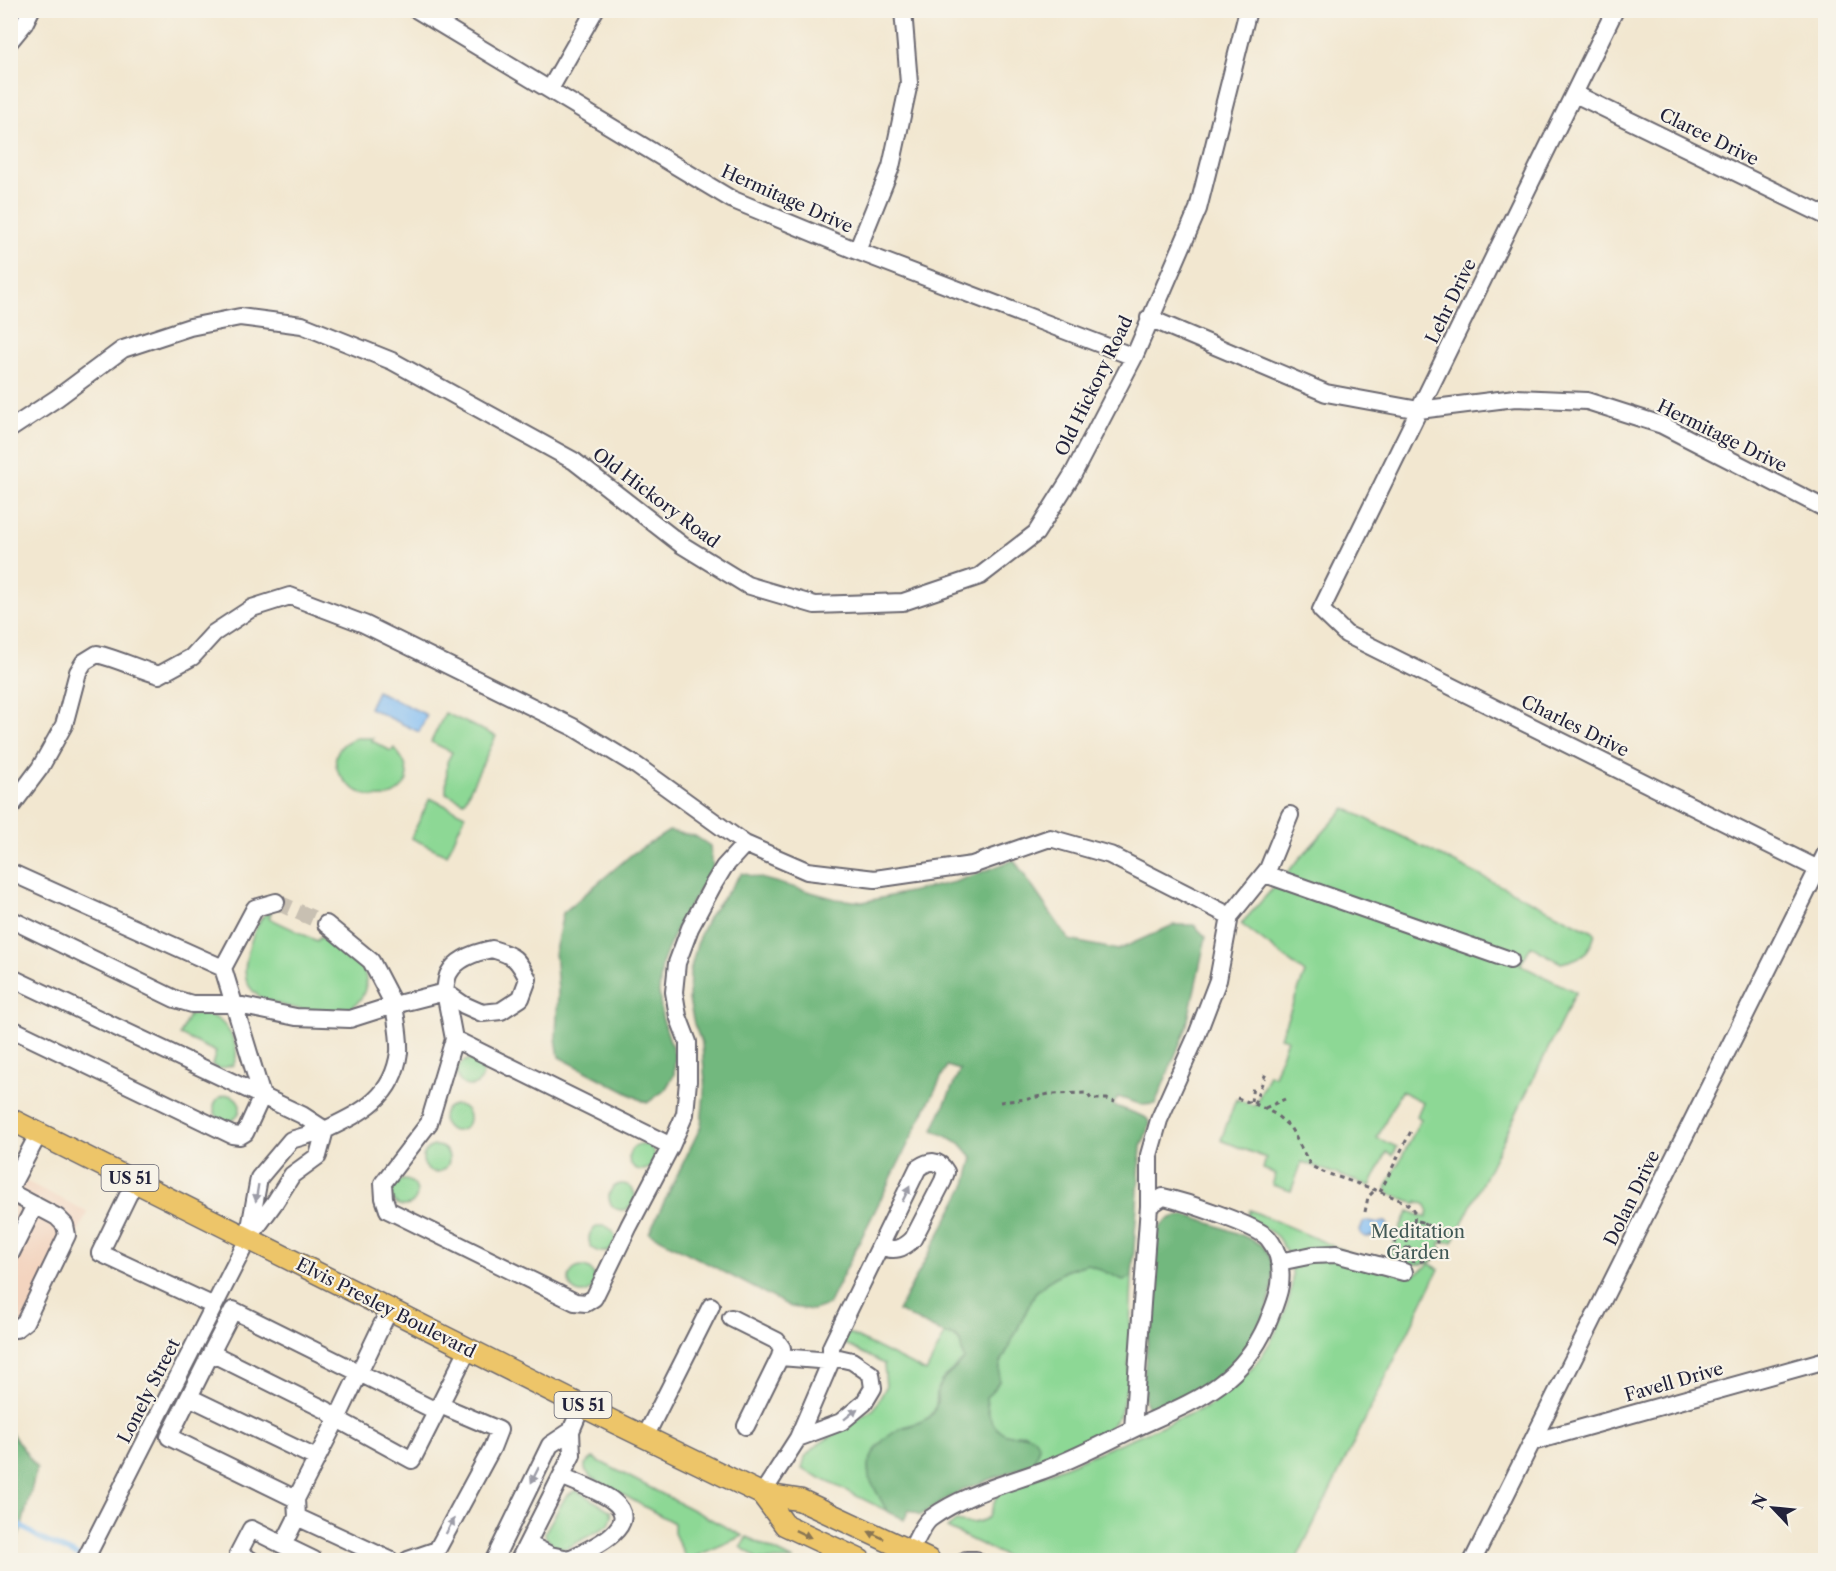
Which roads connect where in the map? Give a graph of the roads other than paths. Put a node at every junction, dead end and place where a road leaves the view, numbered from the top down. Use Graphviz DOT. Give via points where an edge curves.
graph roads {
  1 [pos="31,10"];
  2 [pos="417,10"];
  3 [pos="595,10"];
  4 [pos="903,10"];
  5 [pos="1248,10"];
  6 [pos="1616,10"];
  7 [pos="10,41"];
  8 [pos="550,89"];
  9 [pos="1575,94"];
  10 [pos="1826,216"];
  11 [pos="857,251"];
  12 [pos="1149,318"];
  13 [pos="1134,357"];
  14 [pos="1419,410"];
  15 [pos="10,429"];
  16 [pos="1826,509"];
  17 [pos="1321,609"];
  18 [pos="10,808"];
  19 [pos="1290,815"];
  20 [pos="745,844"];
  21 [pos="1826,853"];
  22 [pos="1818,869"];
  23 [pos="10,873"];
  24 [pos="1264,874"];
  25 [pos="276,902"];
  26 [pos="1230,916"];
  27 [pos="10,919"];
  28 [pos="326,924"];
  29 [pos="1510,960"];
  30 [pos="223,969"];
  31 [pos="10,977"];
  32 [pos="445,992"];
  33 [pos="233,1004"];
  34 [pos="394,1005"];
  35 [pos="10,1028"];
  36 [pos="454,1039"];
  37 [pos="262,1096"];
  38 [pos="10,1119"];
  39 [pos="325,1130"];
  40 [pos="39,1133"];
  41 [pos="671,1146"];
  42 [pos="135,1181"];
  43 [pos="10,1190"];
  44 [pos="35,1205"];
  45 [pos="1149,1206"];
  46 [pos="248,1239"];
  47 [pos="880,1246"];
  48 [pos="10,1255"];
  49 [pos="1279,1262"];
  50 [pos="1408,1266"];
  51 [pos="214,1306"];
  52 [pos="711,1306"];
  53 [pos="389,1310"];
  54 [pos="731,1318"];
  55 [pos="10,1329"];
  56 [pos="468,1349"];
  57 [pos="211,1353"];
  58 [pos="780,1357"];
  59 [pos="1826,1360"];
  60 [pos="831,1361"];
  61 [pos="359,1372"];
  62 [pos="189,1396"];
  63 [pos="582,1405"];
  64 [pos="438,1408"];
  65 [pos="337,1419"];
  66 [pos="746,1426"];
  67 [pos="1133,1430"];
  68 [pos="571,1431"];
  69 [pos="150,1432"];
  70 [pos="169,1437"];
  71 [pos="645,1437"];
  72 [pos="798,1438"];
  73 [pos="1533,1442"];
  74 [pos="316,1458"];
  75 [pos="562,1476"];
  76 [pos="762,1494"];
  77 [pos="296,1498"];
  78 [pos="297,1517"];
  79 [pos="528,1544"];
  80 [pos="284,1545"];
  81 [pos="915,1558"];
  82 [pos="86,1560"];
  83 [pos="251,1560"];
  84 [pos="314,1560"];
  85 [pos="390,1560"];
  86 [pos="408,1560"];
  87 [pos="494,1560"];
  88 [pos="519,1560"];
  89 [pos="860,1560"];
  90 [pos="966,1560"];
  91 [pos="976,1560"];
  92 [pos="1473,1560"];
  1 -- 7 [label="street"];
  2 -- 8 [label="street, Hermitage Drive"];
  3 -- 8 [label="street"];
  4 -- 11 [label="street" via="909,83 891,167"];
  5 -- 12 [label="street, Old Hickory Road" via="1198,209"];
  6 -- 9 [label="street, Lehr Drive"];
  8 -- 11 [label="street, Hermitage Drive" via="731,199"];
  9 -- 10 [label="street, Claree Drive"];
  9 -- 14 [label="street, Lehr Drive"];
  11 -- 13 [label="street, Hermitage Drive"];
  12 -- 13 [label="street, Old Hickory Road"];
  12 -- 14 [label="street, Hermitage Drive" via="1326,393"];
  13 -- 15 [label="street, Old Hickory Road" via="1073,474 1036,533 980,576 903,602 815,604 747,585 682,545 574,461 392,361 302,325 240,317 190,327 123,349"];
  14 -- 16 [label="street, Hermitage Drive" via="1515,398 1587,401 1662,424"];
  14 -- 17 [label="street, Lehr Drive"];
  17 -- 22 [label="street, Charles Drive" via="1346,634"];
  18 -- 20 [label="street" via="40,768 64,724 84,662 97,654 159,675 192,657 214,633 252,608 290,596 364,624 573,727 637,766"];
  19 -- 24 [label="street"];
  20 -- 26 [label="street" via="807,871 875,879 972,865 1050,838 1110,855"];
  20 -- 41 [label="street" via="713,885 677,963 674,993 688,1042 688,1081 685,1114"];
  21 -- 22 [label="street, Dolan Drive"];
  22 -- 73 [label="street, Dolan Drive"];
  23 -- 30 [label="street"];
  24 -- 26 [label="street"];
  24 -- 29 [label="street"];
  25 -- 30 [label="street" via="255,908"];
  26 -- 45 [label="street" via="1218,980 1159,1120 1149,1155"];
  27 -- 33 [label="street" via="175,999 192,1004"];
  28 -- 34 [label="street" via="371,961"];
  30 -- 33 [label="street"];
  31 -- 37 [label="street"];
  32 -- 32 [label="street" via="482,1013 501,1011 521,999 528,979 511,955 492,949 460,961 448,973"];
  32 -- 34 [label="street"];
  32 -- 36 [label="street"];
  33 -- 34 [label="street" via="296,1017 350,1019"];
  33 -- 37 [label="street"];
  34 -- 39 [label="street" via="399,1051 392,1079 376,1100 358,1114"];
  35 -- 37 [label="street" via="232,1135 244,1132"];
  36 -- 41 [label="street"];
  36 -- 41 [label="street" via="429,1123 383,1183 388,1210 575,1302 586,1303 594,1298"];
  37 -- 39 [label="street"];
  38 -- 40 [label="main road, Elvis Presley Boulevard / US 51"];
  39 -- 46 [label="street" via="318,1156 292,1175"];
  39 -- 46 [label="street, one-way" via="291,1140 259,1178"];
  40 -- 42 [label="main road, Elvis Presley Boulevard / US 51"];
  40 -- 43 [label="street"];
  42 -- 46 [label="main road, Elvis Presley Boulevard / US 51"];
  42 -- 51 [label="street" via="100,1253"];
  43 -- 44 [label="street"];
  44 -- 48 [label="street"];
  44 -- 55 [label="street" via="57,1216 67,1234 25,1322"];
  45 -- 49 [label="street" via="1162,1197 1252,1228 1268,1238"];
  45 -- 67 [label="street"];
  46 -- 51 [label="street, Lonely Street"];
  46 -- 53 [label="main road, Elvis Presley Boulevard / US 51"];
  47 -- 47 [label="street, one-way" via="918,1168 936,1161 943,1166 943,1181 914,1239 906,1247"];
  47 -- 60 [label="street" via="831,1347"];
  49 -- 50 [label="street" via="1336,1254"];
  49 -- 67 [label="street" via="1276,1302 1262,1335 1235,1372 1204,1396"];
  51 -- 69 [label="street, Lonely Street"];
  52 -- 71 [label="street"];
  53 -- 56 [label="main road, Elvis Presley Boulevard / US 51"];
  53 -- 61 [label="street"];
  54 -- 58 [label="street" via="777,1341 782,1348"];
  56 -- 63 [label="main road, Elvis Presley Boulevard / US 51"];
  56 -- 64 [label="street"];
  57 -- 61 [label="street" via="233,1310"];
  57 -- 62 [label="street"];
  57 -- 65 [label="street" via="327,1410"];
  58 -- 60 [label="street"];
  58 -- 66 [label="street"];
  59 -- 73 [label="street, Favell Drive"];
  60 -- 72 [label="street"];
  72 -- 60 [label="street, one-way" via="841,1422 864,1403 873,1388 871,1374 852,1360"];
  61 -- 64 [label="street"];
  61 -- 65 [label="street"];
  62 -- 70 [label="street"];
  62 -- 74 [label="street"];
  63 -- 68 [label="street"];
  63 -- 71 [label="main road, Elvis Presley Boulevard / US 51"];
  64 -- 65 [label="street" via="412,1460"];
  86 -- 64 [label="street, one-way" via="438,1550 499,1430"];
  65 -- 74 [label="street"];
  67 -- 81 [label="street" via="1065,1462 960,1501 928,1519"];
  68 -- 75 [label="street" via="572,1455"];
  68 -- 87 [label="street, one-way" via="550,1445"];
  69 -- 70 [label="street"];
  69 -- 82 [label="street, Lonely Street"];
  70 -- 77 [label="street"];
  71 -- 76 [label="main road, Elvis Presley Boulevard / US 51"];
  72 -- 76 [label="street"];
  73 -- 92 [label="street, Dolan Drive"];
  74 -- 77 [label="street"];
  75 -- 79 [label="street"];
  75 -- 79 [label="street" via="613,1501 620,1507 622,1524 569,1559"];
  81 -- 76 [label="main road, Elvis Presley Boulevard / US 51, one-way" via="801,1500"];
  76 -- 89 [label="main road, Elvis Presley Boulevard / US 51, one-way" via="785,1525"];
  77 -- 78 [label="street"];
  78 -- 80 [label="street"];
  78 -- 85 [label="street"];
  79 -- 88 [label="street"];
  80 -- 83 [label="street" via="251,1529 238,1554"];
  80 -- 84 [label="street"];
  90 -- 91 [label="street"];
}
